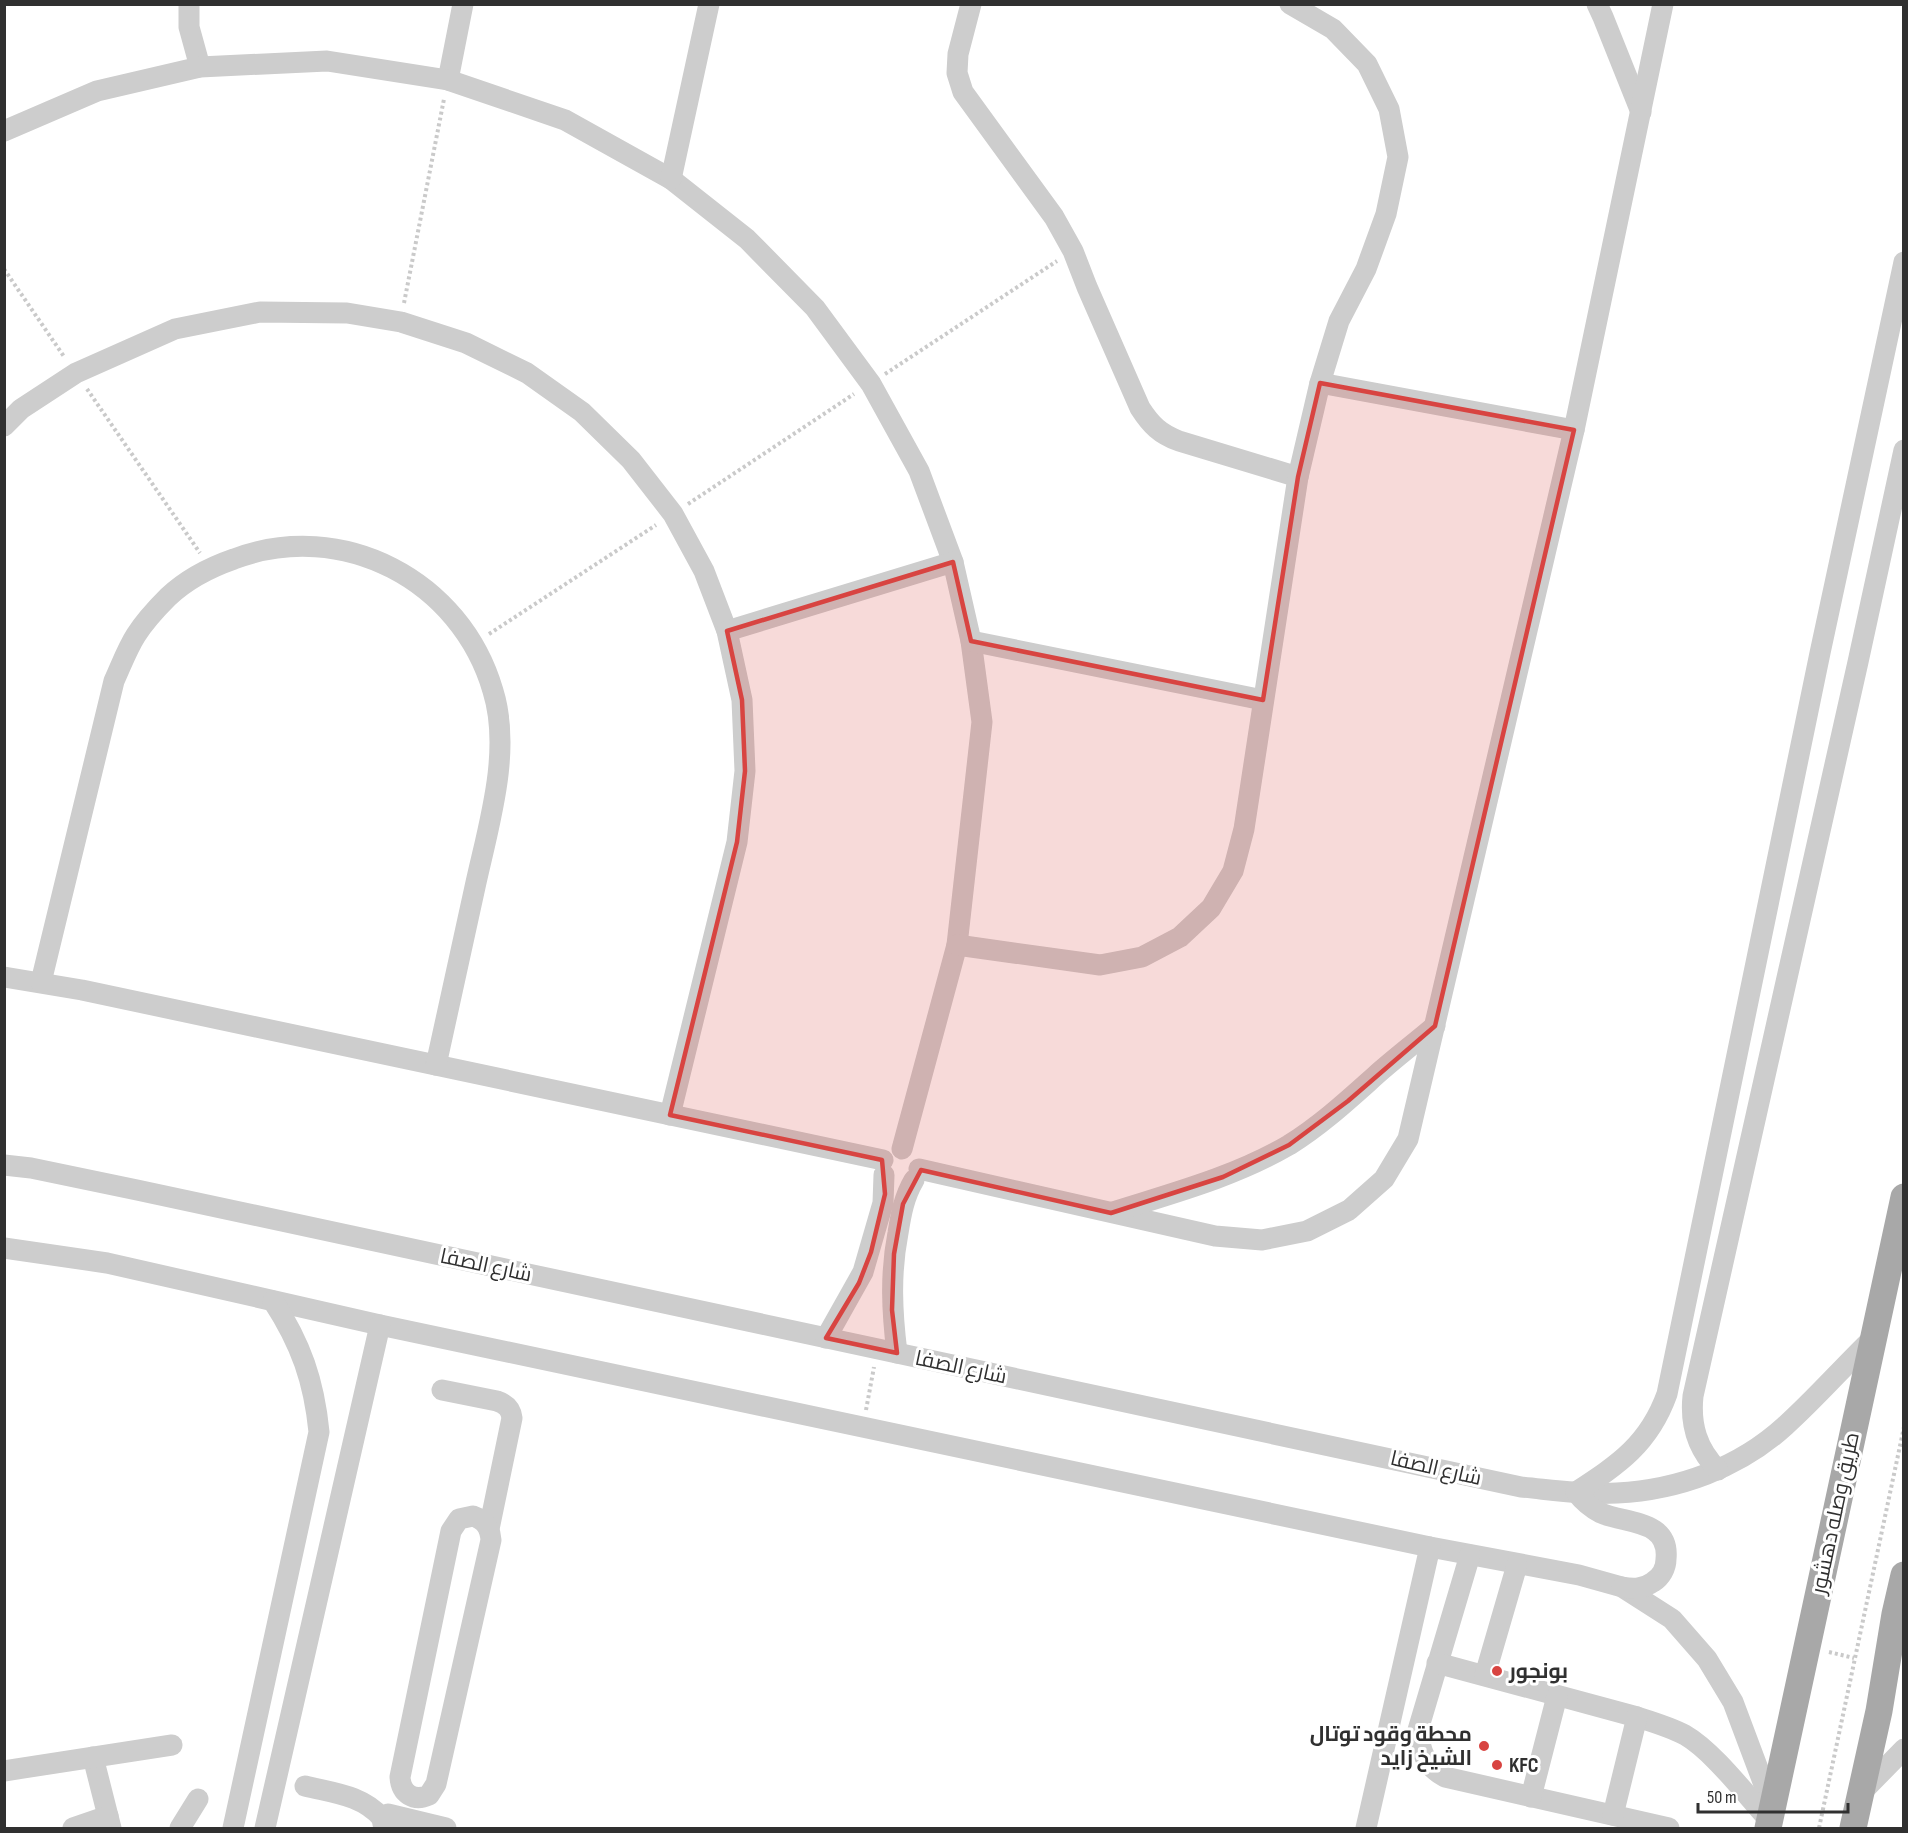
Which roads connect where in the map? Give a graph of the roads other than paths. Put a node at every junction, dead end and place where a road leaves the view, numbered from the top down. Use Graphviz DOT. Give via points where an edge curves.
graph roads {
  1 [pos="189,4"];
  2 [pos="463,4"];
  3 [pos="709,4"];
  4 [pos="971,4"];
  5 [pos="1290,4"];
  6 [pos="1597,4"];
  7 [pos="1664,4"];
  8 [pos="200,67"];
  9 [pos="448,80"];
  10 [pos="1641,112"];
  11 [pos="4,131"];
  12 [pos="671,179"];
  13 [pos="1904,262"];
  14 [pos="1320,383"];
  15 [pos="4,426"];
  16 [pos="1574,430"];
  17 [pos="1904,450"];
  18 [pos="1298,477"];
  19 [pos="953,562"];
  20 [pos="727,631"];
  21 [pos="971,640"];
  22 [pos="1263,700"];
  23 [pos="957,945"];
  24 [pos="4,977"];
  25 [pos="41,982"];
  26 [pos="1435,1026"];
  27 [pos="436,1065"];
  28 [pos="670,1115"];
  29 [pos="902,1149"];
  30 [pos="4,1165"];
  31 [pos="883,1168"];
  32 [pos="916,1175"];
  33 [pos="1904,1197"];
  34 [pos="1111,1213"];
  35 [pos="4,1248"];
  36 [pos="273,1301"];
  37 [pos="380,1325"];
  38 [pos="826,1338"];
  39 [pos="1873,1338"];
  40 [pos="887,1351"];
  41 [pos="1675,1354"];
  42 [pos="1701,1359"];
  43 [pos="442,1390"];
  44 [pos="1718,1470"];
  45 [pos="1576,1492"];
  46 [pos="489,1529"];
  47 [pos="1430,1547"];
  48 [pos="1470,1555"];
  49 [pos="1517,1565"];
  50 [pos="1904,1575"];
  51 [pos="1622,1587"];
  52 [pos="280,1614"];
  53 [pos="1899,1615"];
  54 [pos="313,1619"];
  55 [pos="1437,1663"];
  56 [pos="1485,1675"];
  57 [pos="1557,1696"];
  58 [pos="1637,1718"];
  59 [pos="172,1745"];
  60 [pos="1904,1749"];
  61 [pos="93,1757"];
  62 [pos="4,1771"];
  63 [pos="305,1786"];
  64 [pos="1862,1792"];
  65 [pos="1531,1797"];
  66 [pos="416,1798"];
  67 [pos="198,1799"];
  68 [pos="1613,1815"];
  69 [pos="1770,1818"];
  70 [pos="110,1822"];
  71 [pos="396,1822"];
  72 [pos="73,1828"];
  73 [pos="180,1828"];
  74 [pos="233,1828"];
  75 [pos="265,1828"];
  76 [pos="446,1828"];
  77 [pos="1365,1828"];
  78 [pos="1669,1828"];
  79 [pos="1853,1828"];
  1 -- 8 [label="street" via="189,27"];
  2 -- 9 [label="street"];
  3 -- 12 [label="street"];
  4 -- 18 [label="street" via="958,54 957,73 963,92 1054,217 1073,250 1149,423 1163,435 1179,441"];
  5 -- 14 [label="street" via="1333,29 1367,64 1389,109 1398,157 1386,214 1366,269 1339,321"];
  6 -- 10 [label="street"];
  7 -- 10 [label="street"];
  8 -- 9 [label="street" via="327,61"];
  8 -- 11 [label="street" via="97,91"];
  9 -- 12 [label="street" via="565,120"];
  10 -- 16 [label="street"];
  12 -- 19 [label="street" via="747,238 815,308 871,384 919,471"];
  13 -- 41 [label="street"];
  14 -- 16 [label="street"];
  14 -- 18 [label="street"];
  15 -- 20 [label="street" via="21,409 76,373 175,329 260,312 347,313 401,322 466,343 527,373 582,412 631,460 673,514 704,571"];
  16 -- 26 [label="street"];
  17 -- 42 [label="street"];
  18 -- 22 [label="street"];
  19 -- 20 [label="street"];
  19 -- 21 [label="street"];
  20 -- 28 [label="street" via="742,700 744,736 745,771 737,842"];
  21 -- 22 [label="street"];
  21 -- 23 [label="street" via="982,722"];
  22 -- 23 [label="street" via="1244,829 1233,871 1211,908 1180,937 1142,957 1100,965"];
  23 -- 29 [label="street"];
  24 -- 25 [label="street"];
  25 -- 27 [label="street"];
  25 -- 27 [label="street" via="114,681 136,635 169,597 210,568 257,550 307,545 357,553 404,573 443,604 474,644 494,691 501,741 495,791"];
  26 -- 34 [label="street" via="1320,1124 1289,1144 1223,1177"];
  26 -- 34 [label="street" via="1408,1139 1384,1179 1349,1210 1308,1231 1262,1240 1215,1236"];
  27 -- 28 [label="street"];
  28 -- 31 [label="street"];
  29 -- 31 [label="street" via="891,1151"];
  29 -- 32 [label="street" via="913,1153 918,1163"];
  30 -- 38 [label="street, شارع الصفا" via="148,1192"];
  31 -- 32 [label="street" via="897,1186 909,1184"];
  31 -- 38 [label="street" via="883,1203 864,1272"];
  32 -- 34 [label="street"];
  32 -- 40 [label="street" via="903,1204 893,1266"];
  33 -- 39 [label="main road, طريق وصله دهشور"];
  35 -- 36 [label="street" via="107,1263"];
  36 -- 37 [label="street"];
  36 -- 52 [label="street" via="306,1363 319,1432"];
  37 -- 47 [label="street"];
  37 -- 54 [label="street"];
  38 -- 40 [label="street, شارع الصفا"];
  39 -- 44 [label="street, شارع الصفا" via="1784,1427"];
  39 -- 69 [label="main road, طريق وصله دهشور"];
  40 -- 45 [label="street, شارع الصفا" via="1521,1487"];
  41 -- 42 [label="street"];
  41 -- 45 [label="street" via="1662,1408 1647,1434 1616,1465"];
  42 -- 44 [label="street" via="1692,1424 1701,1450"];
  43 -- 46 [label="street" via="504,1403 511,1412"];
  44 -- 45 [label="street, شارع الصفا" via="1651,1490"];
  45 -- 51 [label="street" via="1600,1512 1642,1523 1661,1537 1666,1560 1656,1581 1646,1587"];
  46 -- 66 [label="street" via="491,1540 436,1784 429,1795"];
  46 -- 66 [label="street" via="473,1516 459,1519 451,1531 400,1778 406,1793"];
  47 -- 48 [label="street"];
  47 -- 77 [label="street"];
  48 -- 49 [label="street"];
  48 -- 55 [label="street"];
  49 -- 51 [label="street" via="1580,1575"];
  49 -- 56 [label="street"];
  50 -- 53 [label="main road"];
  51 -- 69 [label="street" via="1672,1619 1707,1659 1733,1702"];
  52 -- 54 [label="street"];
  52 -- 74 [label="street"];
  53 -- 64 [label="main road"];
  54 -- 75 [label="street"];
  55 -- 56 [label="street"];
  55 -- 65 [label="street" via="1418,1730 1425,1759 1445,1777"];
  56 -- 57 [label="street"];
  57 -- 58 [label="street"];
  57 -- 65 [label="street"];
  58 -- 68 [label="street"];
  58 -- 69 [label="street" via="1686,1736 1707,1752"];
  59 -- 61 [label="street"];
  60 -- 64 [label="street"];
  61 -- 62 [label="street"];
  61 -- 70 [label="street"];
  63 -- 71 [label="street" via="356,1798"];
  64 -- 79 [label="main road"];
  65 -- 68 [label="street"];
  66 -- 71 [label="street"];
  67 -- 73 [label="street"];
  68 -- 78 [label="street"];
  70 -- 72 [label="street"];
  71 -- 76 [label="street"];
}
